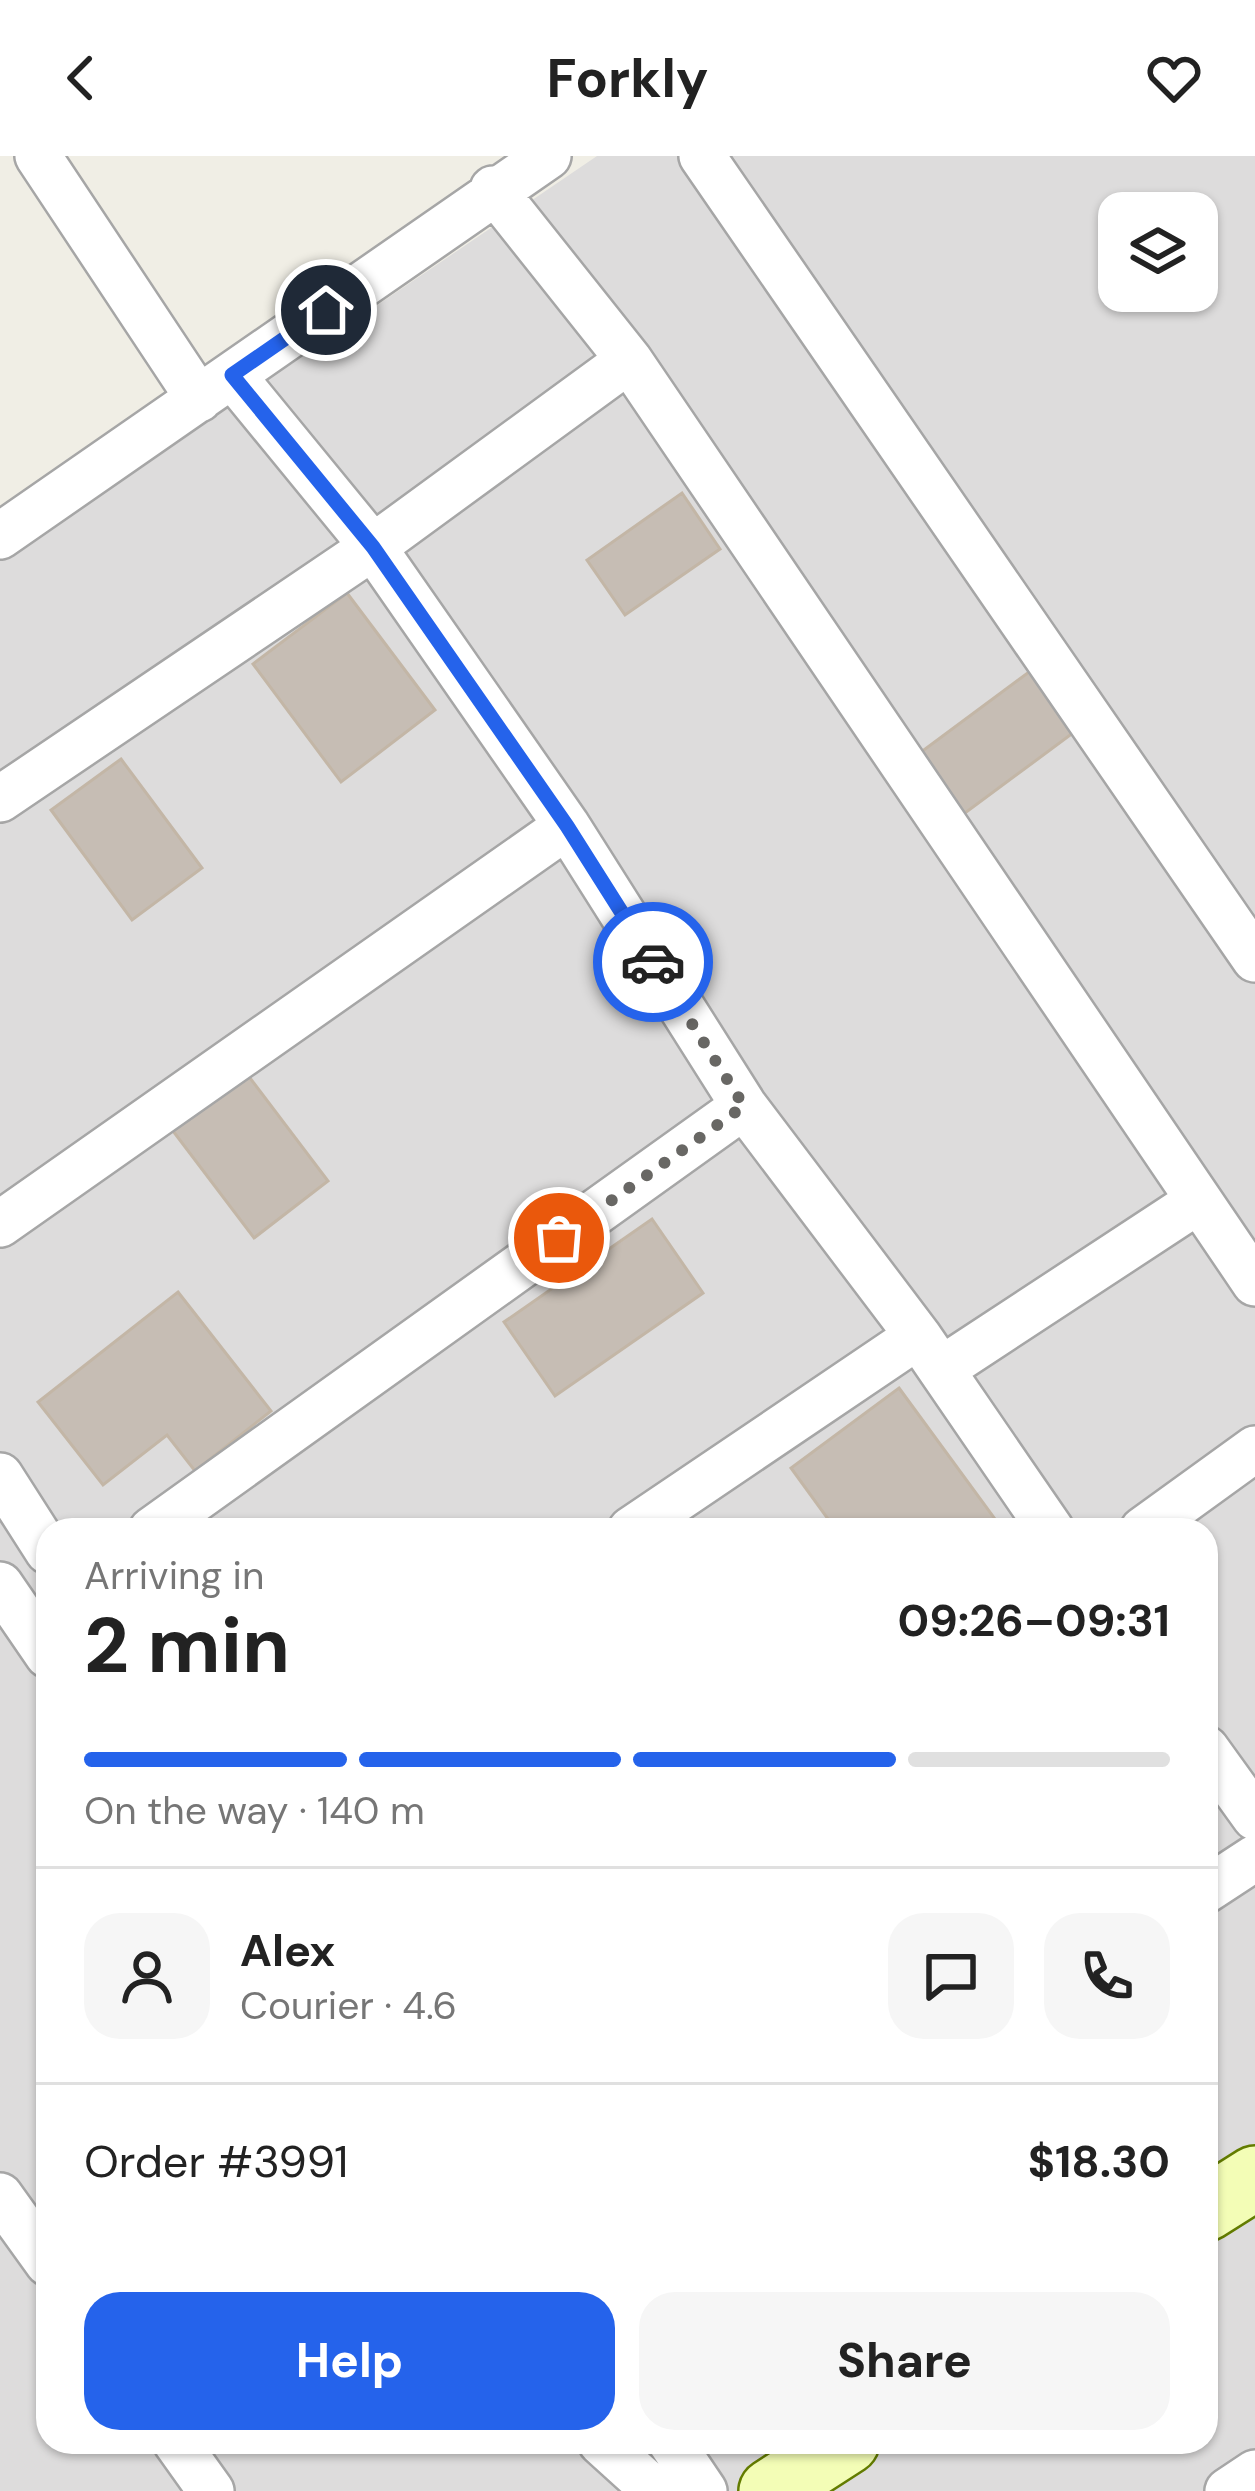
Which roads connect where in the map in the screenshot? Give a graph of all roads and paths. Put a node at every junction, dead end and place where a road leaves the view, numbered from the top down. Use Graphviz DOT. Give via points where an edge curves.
graph roads {
  1 [pos="38,156"];
  2 [pos="548,156"];
  3 [pos="702,156"];
  4 [pos="493,189"];
  5 [pos="628,360"];
  6 [pos="216,387"];
  7 [pos="0,536"];
  8 [pos="373,547"];
  9 [pos="0,800"];
  10 [pos="567,826"];
  11 [pos="1255,959"];
  12 [pos="744,1106"];
  13 [pos="1198,1201"];
  14 [pos="0,1225"];
  15 [pos="1255,1283"];
  16 [pos="930,1353"];
  17 [pos="1255,1449"];
  18 [pos="0,1476"];
  19 [pos="169,1518"];
  20 [pos="651,1518"];
  21 [pos="1043,1518"];
  22 [pos="1160,1518"];
  23 [pos="36,1532"];
  24 [pos="1218,1766"];
  25 [pos="1255,1817"];
  26 [pos="1255,1858"];
  27 [pos="1218,1882"];
  28 [pos="1255,2178"];
  29 [pos="0,2196"];
  30 [pos="1218,2202"];
  31 [pos="36,2246"];
  32 [pos="185,2454"];
  33 [pos="614,2454"];
  34 [pos="679,2454"];
  35 [pos="828,2454"];
  36 [pos="1255,2473"];
  37 [pos="212,2491"];
  38 [pos="655,2491"];
  39 [pos="704,2491"];
  40 [pos="771,2491"];
  41 [pos="1228,2491"];
  1 -- 6 [label="street"];
  2 -- 4 [label="street"];
  3 -- 11 [label="street"];
  4 -- 5 [label="street"];
  4 -- 6 [label="street"];
  5 -- 8 [label="street"];
  5 -- 13 [label="street"];
  6 -- 7 [label="street"];
  6 -- 8 [label="street"];
  8 -- 9 [label="street"];
  8 -- 10 [label="street"];
  10 -- 12 [label="street"];
  10 -- 14 [label="street"];
  12 -- 16 [label="street"];
  12 -- 19 [label="street"];
  13 -- 15 [label="street"];
  13 -- 16 [label="street"];
  16 -- 20 [label="street"];
  16 -- 21 [label="street"];
  17 -- 22 [label="street"];
  18 -- 23 [label="street"];
  24 -- 25 [label="street"];
  26 -- 27 [label="street"];
  28 -- 30 [label="street"];
  29 -- 31 [label="street"];
  32 -- 37 [label="street"];
  33 -- 38 [label="street"];
  34 -- 39 [label="street"];
  35 -- 40 [label="street"];
  36 -- 41 [label="street"];
}
